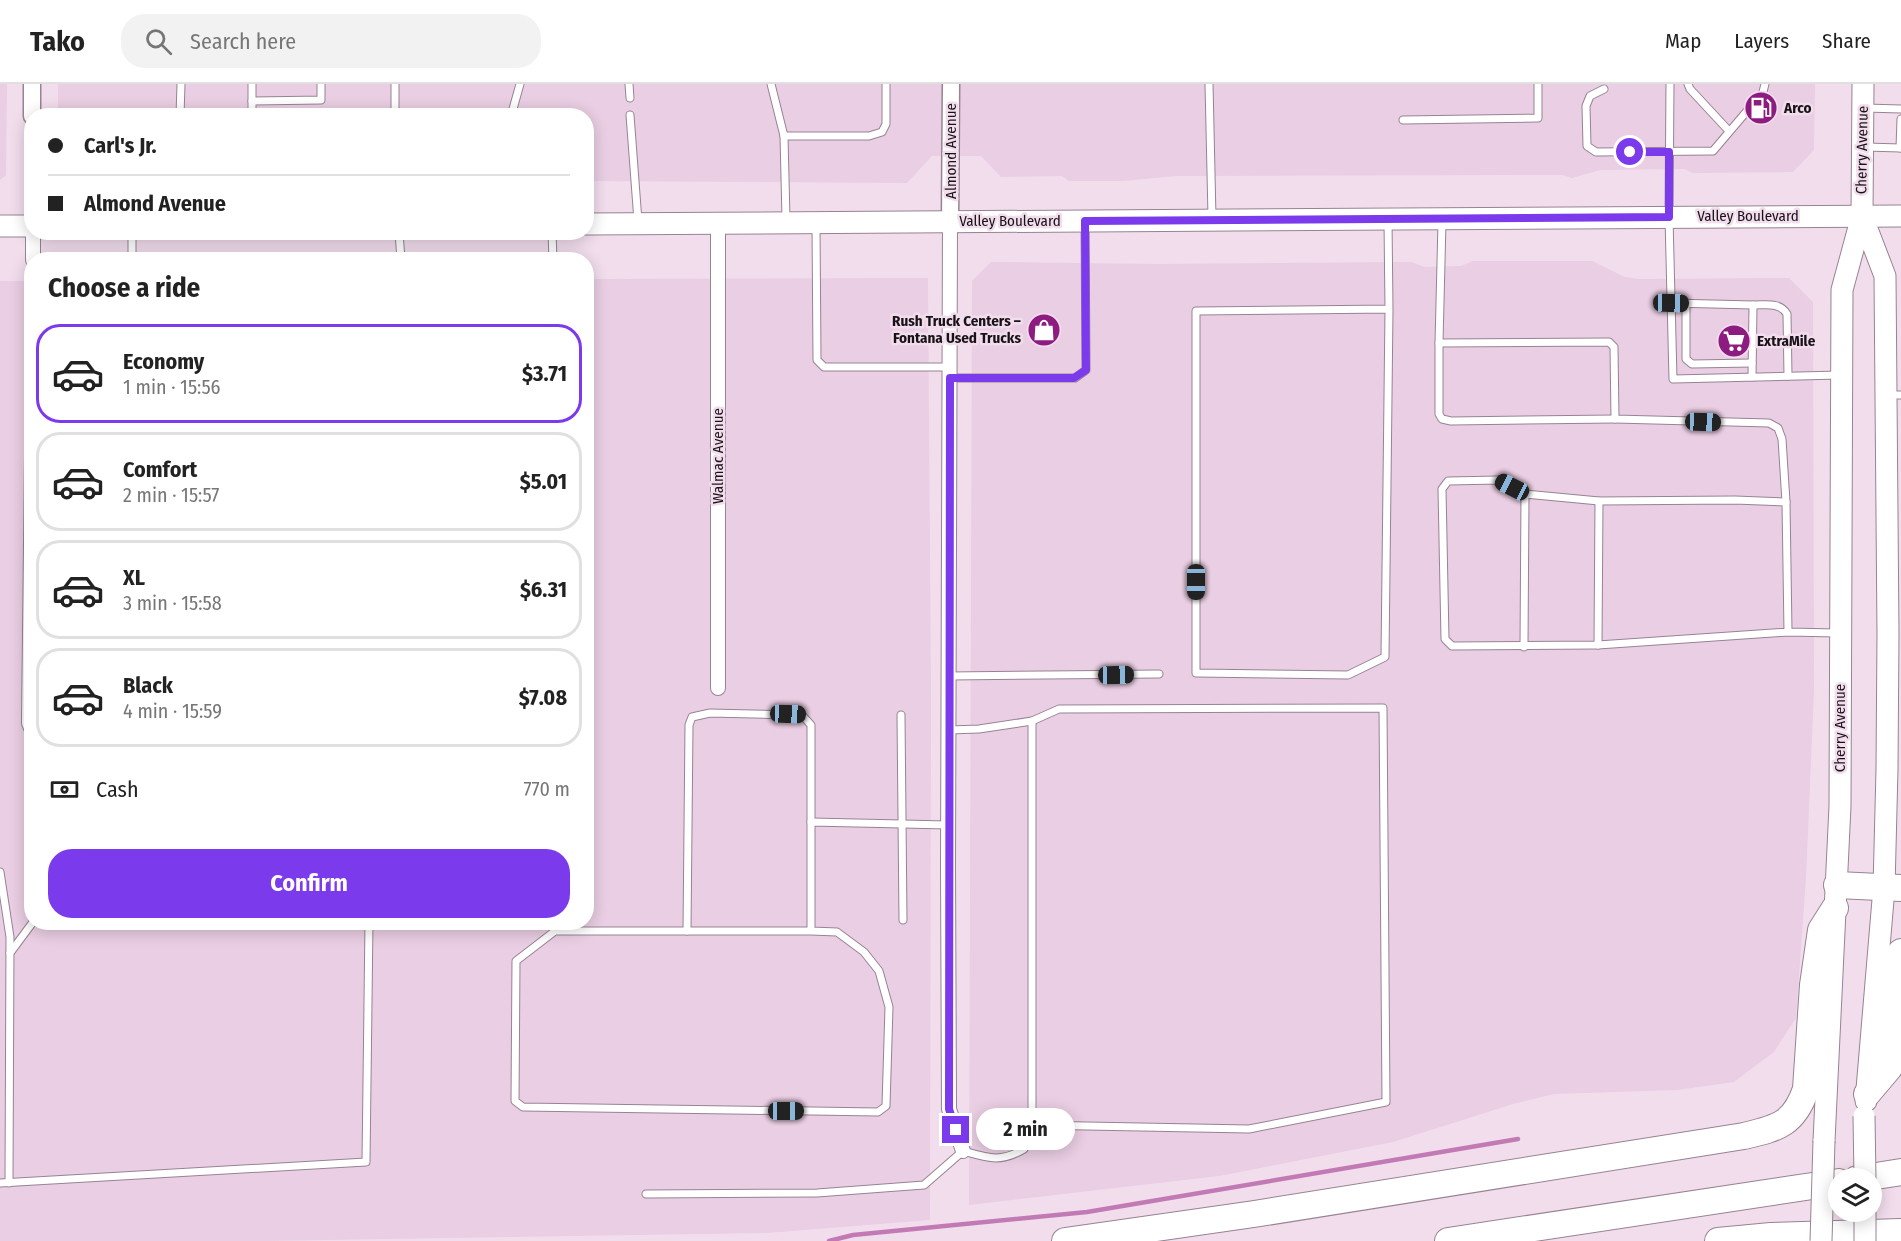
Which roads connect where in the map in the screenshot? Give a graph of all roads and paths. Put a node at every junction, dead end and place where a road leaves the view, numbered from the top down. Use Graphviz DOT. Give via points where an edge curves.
graph roads {
  1 [pos="32,84"];
  2 [pos="181,84"];
  3 [pos="252,84"];
  4 [pos="321,84"];
  5 [pos="395,84"];
  6 [pos="520,84"];
  7 [pos="629,84"];
  8 [pos="771,84"];
  9 [pos="886,84"];
  10 [pos="951,84"];
  11 [pos="1209,84"];
  12 [pos="1538,84"];
  13 [pos="1670,84"];
  14 [pos="1688,84"];
  15 [pos="1765,84"];
  16 [pos="1863,84"];
  17 [pos="1604,89"];
  18 [pos="1762,96"];
  19 [pos="630,98"];
  20 [pos="252,101"];
  21 [pos="32,108"];
  22 [pos="180,108"];
  23 [pos="252,108"];
  24 [pos="395,108"];
  25 [pos="513,108"];
  26 [pos="1863,108"];
  27 [pos="1901,109"];
  28 [pos="1747,111"];
  29 [pos="630,115"];
  30 [pos="1901,119"];
  31 [pos="1403,120"];
  32 [pos="1729,131"];
  33 [pos="784,136"];
  34 [pos="1862,147"];
  35 [pos="1901,148"];
  36 [pos="1669,152"];
  37 [pos="1862,216"];
  38 [pos="1901,216"];
  39 [pos="1669,217"];
  40 [pos="1442,218"];
  41 [pos="1388,219"];
  42 [pos="1213,220"];
  43 [pos="1085,221"];
  44 [pos="816,222"];
  45 [pos="950,222"];
  46 [pos="718,223"];
  47 [pos="786,223"];
  48 [pos="594,224"];
  49 [pos="639,224"];
  50 [pos="0,226"];
  51 [pos="24,226"];
  52 [pos="1671,303"];
  53 [pos="1686,303"];
  54 [pos="1753,304"];
  55 [pos="1389,309"];
  56 [pos="1439,343"];
  57 [pos="1752,363"];
  58 [pos="950,372"];
  59 [pos="1841,375"];
  60 [pos="1788,376"];
  61 [pos="1752,377"];
  62 [pos="1893,396"];
  63 [pos="1615,419"];
  64 [pos="1525,494"];
  65 [pos="1599,501"];
  66 [pos="1786,502"];
  67 [pos="1788,632"];
  68 [pos="1841,633"];
  69 [pos="1598,645"];
  70 [pos="1524,647"];
  71 [pos="1159,674"];
  72 [pos="949,676"];
  73 [pos="718,688"];
  74 [pos="901,715"];
  75 [pos="1032,721"];
  76 [pos="949,730"];
  77 [pos="811,822"];
  78 [pos="902,824"];
  79 [pos="948,825"];
  80 [pos="0,872"];
  81 [pos="1892,888"];
  82 [pos="1836,896"];
  83 [pos="903,920"];
  84 [pos="27,930"];
  85 [pos="369,930"];
  86 [pos="563,931"];
  87 [pos="687,931"];
  88 [pos="811,931"];
  89 [pos="1901,952"];
  90 [pos="10,953"];
  91 [pos="1866,1105"];
  92 [pos="1032,1125"];
  93 [pos="963,1151"];
  94 [pos="1864,1168"];
  95 [pos="1901,1172"];
  96 [pos="1882,1175"];
  97 [pos="0,1183"];
  98 [pos="9,1183"];
  99 [pos="1828,1184"];
  100 [pos="646,1194"];
  101 [pos="1865,1222"];
  102 [pos="1901,1232"];
  103 [pos="1065,1241"];
  104 [pos="1448,1241"];
  105 [pos="1718,1241"];
  106 [pos="1821,1241"];
  107 [pos="1865,1241"];
  1 -- 21 [label="street"];
  2 -- 22 [label="lane"];
  3 -- 20 [label="lane"];
  4 -- 20 [label="lane" via="321,100"];
  5 -- 24 [label="lane"];
  6 -- 25 [label="lane"];
  7 -- 19 [label="lane"];
  8 -- 33 [label="lane"];
  9 -- 33 [label="lane" via="886,124 882,132 870,136"];
  10 -- 45 [label="street, Almond Avenue"];
  11 -- 42 [label="lane"];
  12 -- 31 [label="lane" via="1538,118"];
  13 -- 36 [label="lane"];
  14 -- 32 [label="lane"];
  15 -- 18 [label="lane"];
  16 -- 26 [label="main road, Cherry Avenue"];
  17 -- 36 [label="lane" via="1590,96 1586,106 1587,146 1596,152"];
  20 -- 23 [label="lane"];
  26 -- 27 [label="lane"];
  26 -- 34 [label="main road, Cherry Avenue"];
  28 -- 32 [label="lane"];
  29 -- 49 [label="lane"];
  30 -- 35 [label="lane"];
  32 -- 36 [label="lane" via="1713,151"];
  33 -- 47 [label="lane"];
  34 -- 35 [label="lane"];
  34 -- 37 [label="main road, Cherry Avenue"];
  36 -- 39 [label="lane"];
  37 -- 38 [label="main road, Valley Boulevard"];
  37 -- 39 [label="main road, Valley Boulevard"];
  37 -- 59 [label="main road, Cherry Avenue" via="1842,290"];
  37 -- 62 [label="main road, Cherry Avenue" via="1885,276"];
  39 -- 40 [label="main road, Valley Boulevard"];
  39 -- 52 [label="lane"];
  40 -- 41 [label="main road, Valley Boulevard"];
  40 -- 56 [label="lane"];
  41 -- 42 [label="main road, Valley Boulevard"];
  41 -- 55 [label="lane"];
  42 -- 43 [label="main road, Valley Boulevard"];
  43 -- 45 [label="main road, Valley Boulevard"];
  43 -- 58 [label="lane" via="1086,370 1074,378"];
  44 -- 45 [label="main road, Valley Boulevard"];
  44 -- 47 [label="main road, Valley Boulevard"];
  44 -- 58 [label="lane" via="817,360 824,367"];
  45 -- 58 [label="street, Almond Avenue"];
  46 -- 47 [label="main road, Valley Boulevard"];
  46 -- 49 [label="main road, Valley Boulevard"];
  46 -- 73 [label="street, Walmac Avenue"];
  48 -- 49 [label="main road, Valley Boulevard"];
  50 -- 51 [label="main road"];
  52 -- 53 [label="lane"];
  52 -- 61 [label="lane" via="1673,379"];
  53 -- 54 [label="lane"];
  53 -- 57 [label="lane" via="1686,359 1692,364"];
  54 -- 57 [label="lane"];
  54 -- 60 [label="lane" via="1776,305 1787,314"];
  55 -- 55 [label="lane" via="1385,657 1348,675 1196,673 1196,311"];
  56 -- 63 [label="lane" via="1609,342 1614,347"];
  56 -- 63 [label="lane" via="1442,419"];
  57 -- 61 [label="lane"];
  58 -- 72 [label="street, Almond Avenue"];
  59 -- 60 [label="lane"];
  59 -- 68 [label="main road, Cherry Avenue"];
  60 -- 61 [label="lane"];
  62 -- 81 [label="main road, Cherry Avenue" via="1887,769"];
  63 -- 66 [label="lane" via="1769,423 1778,428 1782,439"];
  64 -- 65 [label="lane"];
  64 -- 70 [label="lane"];
  64 -- 70 [label="lane" via="1498,480 1448,481 1442,489 1445,639 1452,646"];
  65 -- 66 [label="lane"];
  65 -- 69 [label="lane"];
  66 -- 67 [label="lane"];
  67 -- 68 [label="lane"];
  67 -- 69 [label="lane"];
  68 -- 82 [label="main road, Cherry Avenue"];
  69 -- 70 [label="lane"];
  71 -- 72 [label="lane"];
  72 -- 76 [label="street, Almond Avenue"];
  74 -- 78 [label="lane"];
  75 -- 76 [label="lane"];
  75 -- 92 [label="lane"];
  75 -- 92 [label="lane" via="1059,709 1383,708 1386,1102 1249,1129"];
  76 -- 79 [label="street, Almond Avenue"];
  77 -- 78 [label="lane"];
  77 -- 87 [label="lane" via="811,725 802,714 710,713 692,717"];
  77 -- 88 [label="lane"];
  78 -- 79 [label="lane"];
  78 -- 83 [label="lane"];
  79 -- 93 [label="street, Almond Avenue" via="949,1109"];
  80 -- 90 [label="lane"];
  81 -- 82 [label="highway"];
  81 -- 91 [label="main road, Cherry Avenue"];
  82 -- 103 [label="highway" via="1821,930 1806,1089 1793,1114 1777,1128"];
  82 -- 106 [label="main road, Cherry Avenue, bridge"];
  84 -- 90 [label="lane"];
  85 -- 98 [label="lane" via="366,1162"];
  86 -- 87 [label="lane"];
  86 -- 88 [label="lane" via="555,931 516,961 515,1101 523,1107 878,1112 886,1106 889,1007 879,971 864,952 837,932"];
  87 -- 88 [label="lane"];
  89 -- 91 [label="highway" via="1888,1068"];
  90 -- 98 [label="lane"];
  91 -- 94 [label="main road, Cherry Avenue, bridge"];
  92 -- 93 [label="lane" via="1024,1149 1012,1156 995,1160"];
  93 -- 100 [label="lane" via="924,1185 817,1192"];
  95 -- 96 [label="highway"];
  97 -- 98 [label="lane"];
  99 -- 104 [label="highway"];
  101 -- 107 [label="main road, bridge"];
  102 -- 105 [label="highway"];
}
